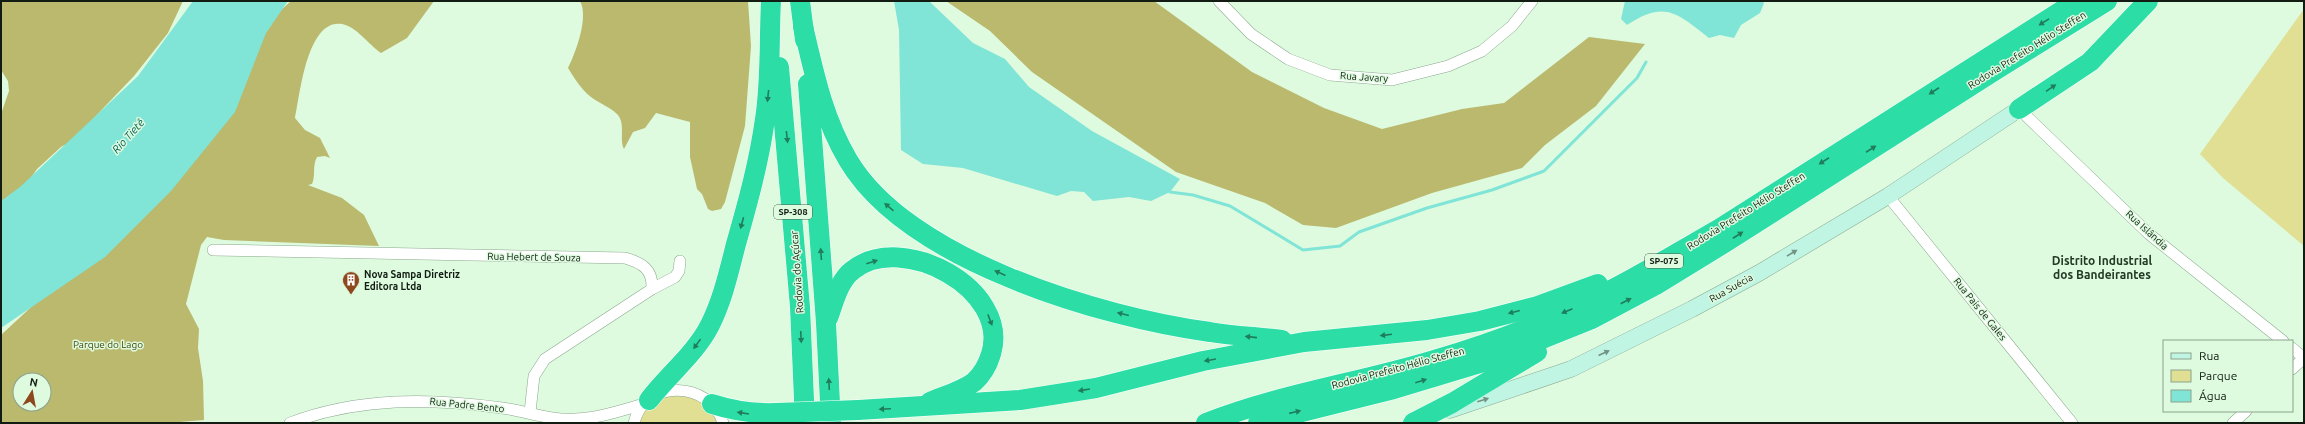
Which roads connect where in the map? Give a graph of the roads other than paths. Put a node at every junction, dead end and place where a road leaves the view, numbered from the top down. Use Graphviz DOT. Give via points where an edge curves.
graph roads {
  1 [pos="772,1"];
  2 [pos="800,1"];
  3 [pos="1219,1"];
  4 [pos="1532,1"];
  5 [pos="2077,1"];
  6 [pos="2107,1"];
  7 [pos="2148,1"];
  8 [pos="804,26"];
  9 [pos="2019,110"];
  10 [pos="1888,196"];
  11 [pos="213,250"];
  12 [pos="1669,258"];
  13 [pos="680,261"];
  14 [pos="652,289"];
  15 [pos="1592,319"];
  16 [pos="826,323"];
  17 [pos="2282,340"];
  18 [pos="1304,342"];
  19 [pos="2293,349"];
  20 [pos="2304,358"];
  21 [pos="2293,368"];
  22 [pos="647,402"];
  23 [pos="712,404"];
  24 [pos="916,407"];
  25 [pos="530,412"];
  26 [pos="2245,412"];
  27 [pos="553,418"];
  28 [pos="1416,422"];
  29 [pos="290,423"];
  30 [pos="564,423"];
  31 [pos="634,423"];
  32 [pos="723,423"];
  33 [pos="805,423"];
  34 [pos="830,423"];
  35 [pos="1206,423"];
  36 [pos="1258,423"];
  37 [pos="2072,423"];
  38 [pos="2233,423"];
  1 -- 22 [label="highway, one-way" via="765,119 757,166 725,287 710,325 689,355"];
  1 -- 33 [label="highway, Rodovia do Açúcar / SP-308, one-way" via="788,147 800,307"];
  2 -- 8 [label="highway, SP-308"];
  3 -- 4 [label="street, Rua Javary" via="1251,34 1288,59 1330,75 1392,80 1448,66 1482,51 1512,26"];
  5 -- 12 [label="highway, Rodovia Prefeito Hélio Steffen / SP-075, one-way"];
  15 -- 6 [label="highway, Rodovia Prefeito Hélio Steffen / SP-075, one-way" via="1656,285 1720,246"];
  9 -- 7 [label="highway, one-way" via="2090,62"];
  16 -- 8 [label="highway, SP-308, one-way"];
  18 -- 8 [label="highway, one-way" via="1210,332 1108,310 1012,278 956,253 907,223 871,191 848,161 821,101"];
  9 -- 10 [label="street, Rua Suécia"];
  9 -- 17 [label="street, Rua Islândia" via="2149,234"];
  28 -- 10 [label="street, Rua Suécia, one-way" via="1570,369 1646,334 1759,273"];
  10 -- 37 [label="street, Rua Pais de Gales"];
  11 -- 14 [label="street, Rua Hebert de Souza" via="625,258 646,267 650,274"];
  12 -- 18 [label="highway, one-way" via="1538,306 1480,321 1427,330"];
  12 -- 35 [label="highway, Rodovia Prefeito Hélio Steffen / SP-075, one-way" via="1570,310 1498,338 1433,360 1268,402"];
  13 -- 14 [label="street" via="679,271 675,277"];
  14 -- 25 [label="street" via="545,359 534,376"];
  15 -- 28 [label="highway"];
  36 -- 15 [label="highway, Rodovia Prefeito Hélio Steffen / SP-075, one-way" via="1394,389 1487,361"];
  16 -- 24 [label="highway, one-way" via="839,289 852,270 888,258 932,265 960,281 978,297 991,320 995,342 988,365 974,382"];
  34 -- 16 [label="highway, SP-308, one-way"];
  18 -- 24 [label="highway, one-way" via="1203,361 1096,388 1020,400"];
  19 -- 20 [label="street"];
  20 -- 21 [label="street"];
  22 -- 23 [label="street, Rua Padre Bento" via="661,393 688,390 701,395"];
  22 -- 27 [label="street, Rua Padre Bento" via="598,417"];
  22 -- 31 [label="street"];
  24 -- 23 [label="highway, one-way, bridge" via="752,414"];
  23 -- 32 [label="street"];
  25 -- 27 [label="street, Rua Padre Bento"];
  25 -- 29 [label="street, Rua Padre Bento" via="468,403 404,400 350,406"];
  26 -- 38 [label="street"];
  27 -- 30 [label="street"];
}
